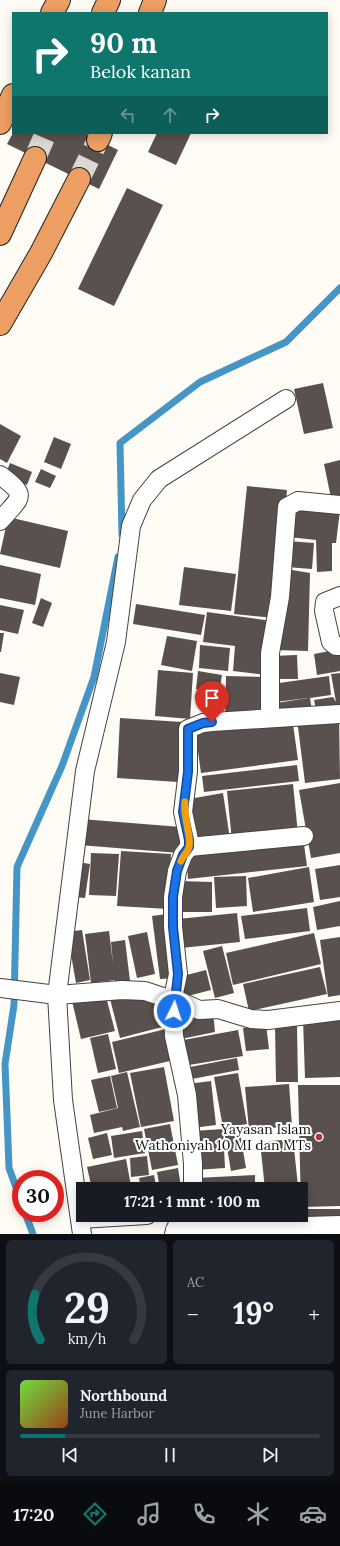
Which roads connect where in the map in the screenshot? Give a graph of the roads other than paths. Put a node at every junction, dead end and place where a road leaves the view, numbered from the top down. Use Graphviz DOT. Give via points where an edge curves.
graph roads {
  1 [pos="59,0"];
  2 [pos="109,0"];
  3 [pos="155,0"];
  4 [pos="53,12"];
  5 [pos="103,12"];
  6 [pos="150,12"];
  7 [pos="12,98"];
  8 [pos="0,123"];
  9 [pos="35,158"];
  10 [pos="78,179"];
  11 [pos="0,234"];
  12 [pos="0,324"];
  13 [pos="286,399"];
  14 [pos="0,474"];
  15 [pos="340,506"];
  16 [pos="0,521"];
  17 [pos="340,596"];
  18 [pos="340,646"];
  19 [pos="340,714"];
  20 [pos="270,718"];
  21 [pos="304,836"];
  22 [pos="189,847"];
  23 [pos="0,988"];
  24 [pos="51,994"];
  25 [pos="174,998"];
  26 [pos="340,1011"];
  27 [pos="192,1182"];
  28 [pos="108,1222"];
  29 [pos="340,1225"];
  30 [pos="177,1226"];
  31 [pos="81,1227"];
  1 -- 4 [label="highway"];
  2 -- 5 [label="highway"];
  3 -- 6 [label="highway"];
  7 -- 8 [label="highway"];
  9 -- 11 [label="highway"];
  10 -- 12 [label="highway"];
  13 -- 24 [label="street" via="159,479 142,500 131,526 116,642 85,771"];
  14 -- 16 [label="street" via="20,492 18,499"];
  15 -- 20 [label="street" via="298,501 287,507 280,597 270,654"];
  17 -- 18 [label="street" via="325,602 324,611 331,642"];
  19 -- 20 [label="street"];
  20 -- 22 [label="street" via="203,723 188,729 188,772 183,812"];
  21 -- 22 [label="street"];
  22 -- 25 [label="street" via="177,871 173,897 178,974"];
  23 -- 24 [label="street"];
  24 -- 25 [label="street" via="122,990 146,991 172,1000"];
  24 -- 31 [label="street"];
  25 -- 26 [label="street" via="199,1010 218,1010 251,1019 268,1020"];
  25 -- 27 [label="street" via="174,1036 187,1095"];
  28 -- 31 [label="street"];
  29 -- 30 [label="street"];
}
